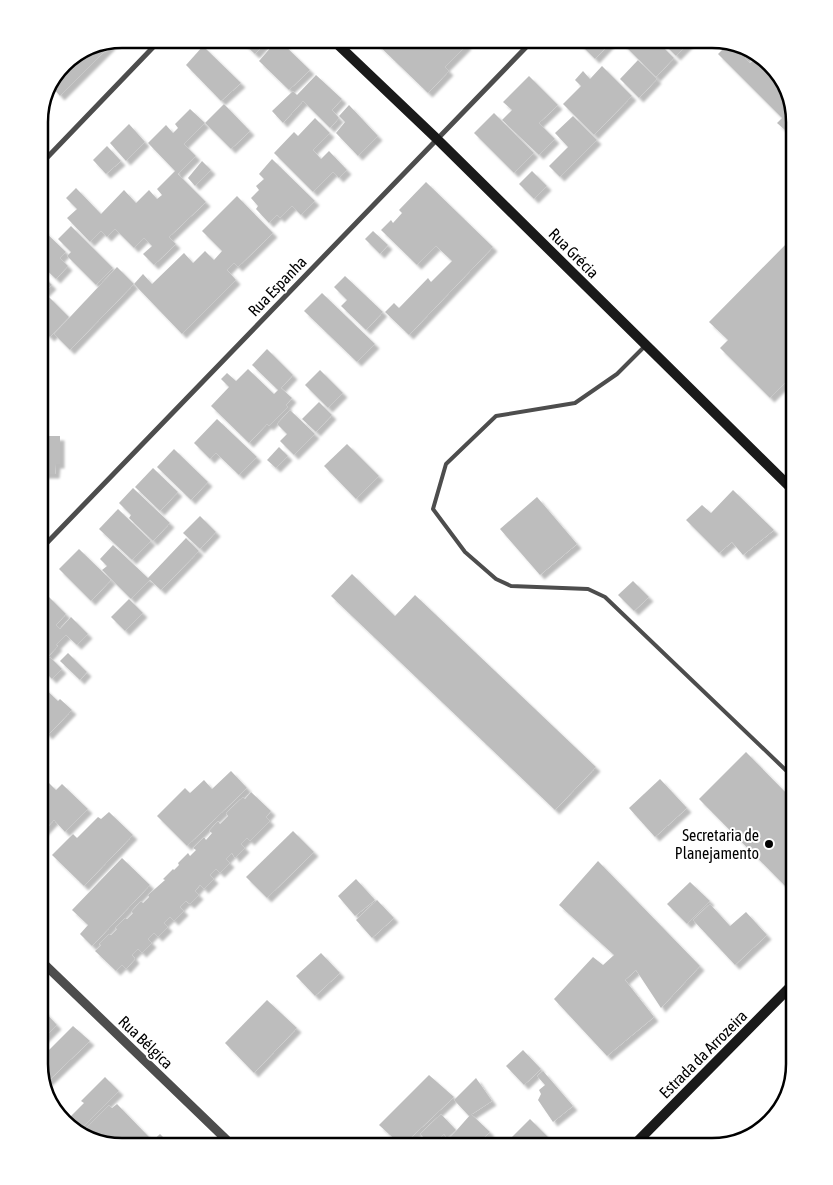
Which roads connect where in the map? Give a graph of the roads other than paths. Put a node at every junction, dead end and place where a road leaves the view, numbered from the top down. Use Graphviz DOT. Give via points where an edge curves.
graph roads {
  1 [pos="153,47"];
  2 [pos="341,47"];
  3 [pos="526,48"];
  4 [pos="437,139"];
  5 [pos="48,157"];
  6 [pos="646,345"];
  7 [pos="786,483"];
  8 [pos="48,542"];
  9 [pos="786,770"];
  10 [pos="47,967"];
  11 [pos="786,991"];
  12 [pos="224,1137"];
  13 [pos="641,1138"];
  1 -- 5 [label="street"];
  2 -- 4 [label="main road, Rua Grécia"];
  3 -- 4 [label="street, Rua Espanha"];
  4 -- 6 [label="main road, Rua Grécia"];
  4 -- 8 [label="street, Rua Espanha"];
  6 -- 7 [label="main road, Rua Grécia"];
  6 -- 9 [label="lane" via="617,374 575,403 496,416 446,464 433,509 464,552 496,579 511,586 588,589 605,597"];
  10 -- 12 [label="street, Rua Bélgica"];
  11 -- 13 [label="main road, Estrada da Arrozeira"];
}
